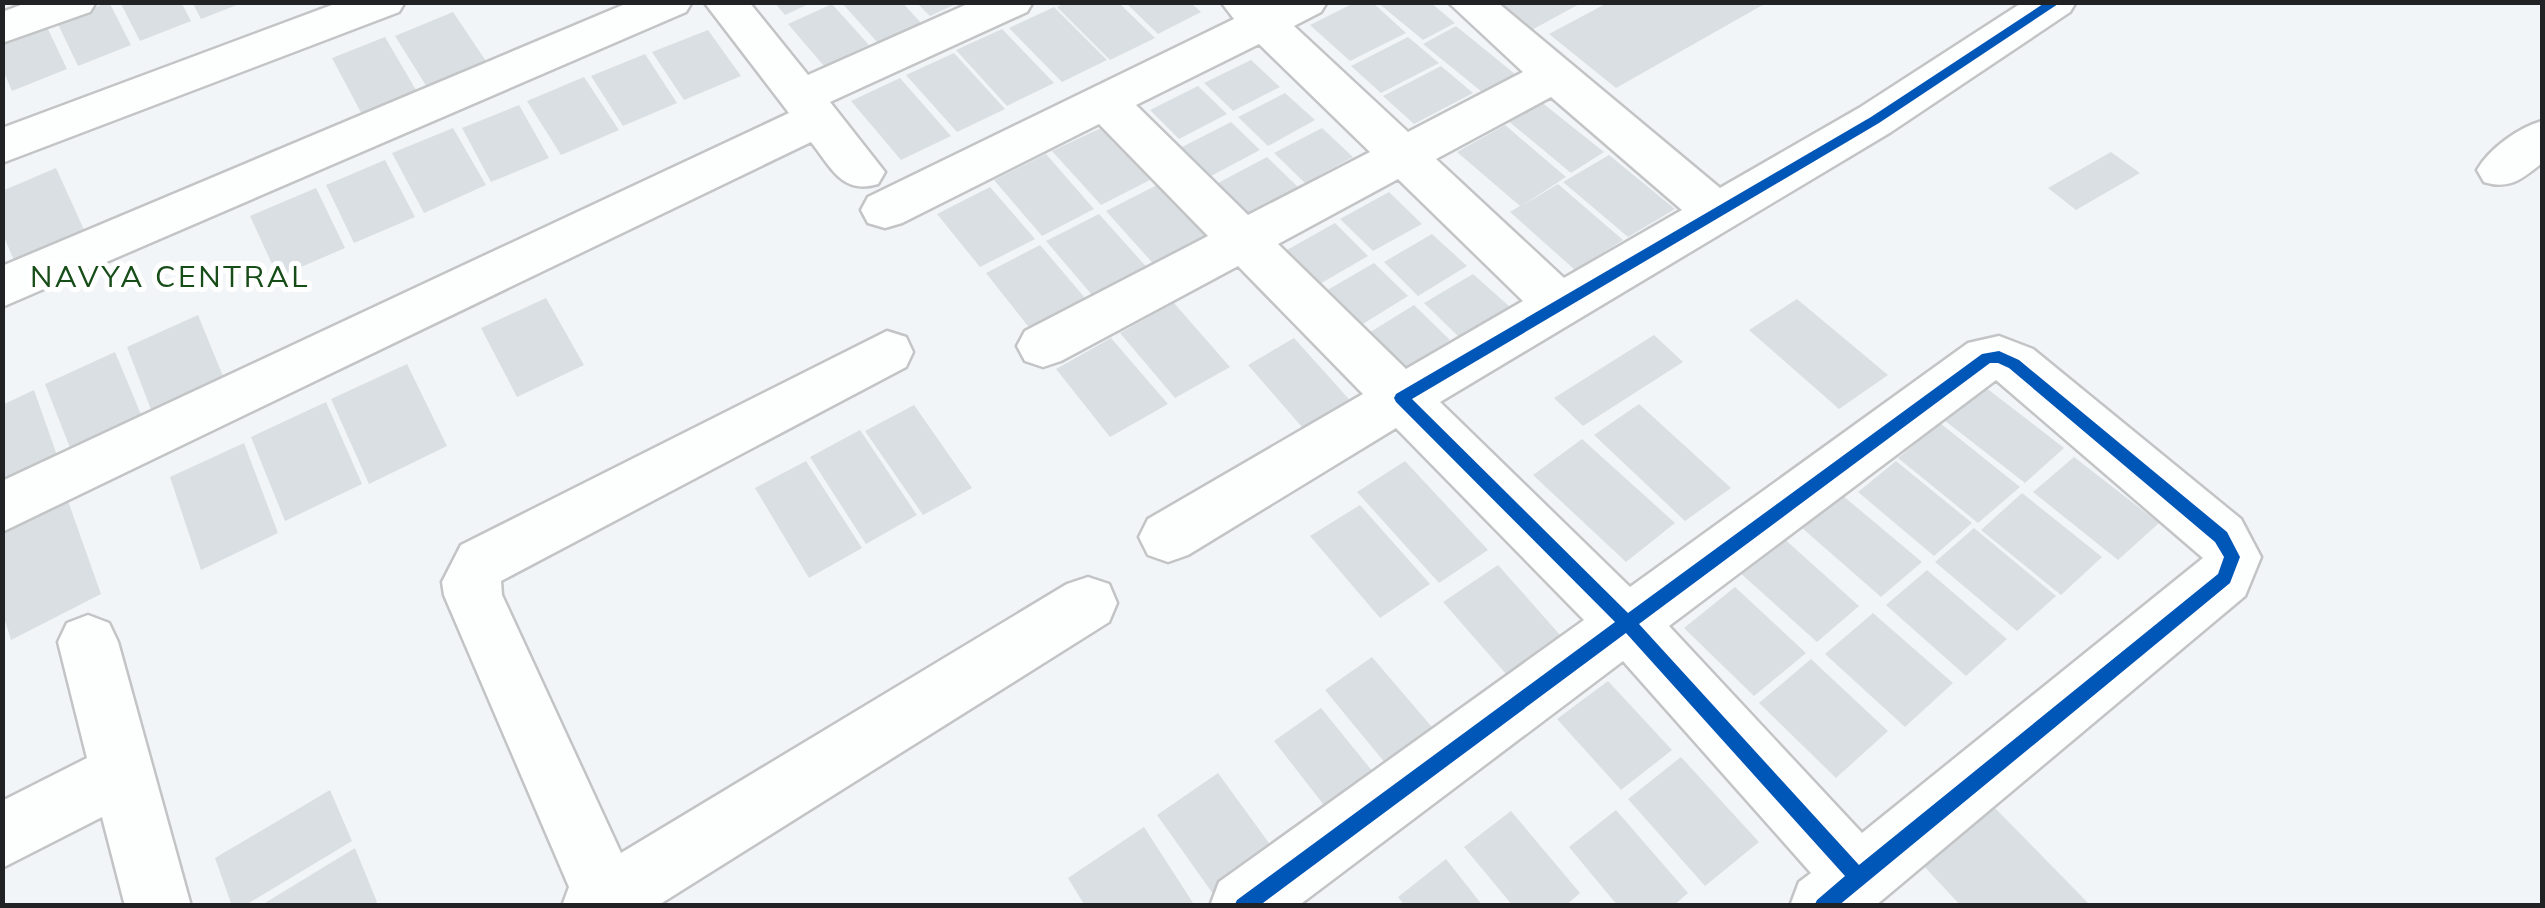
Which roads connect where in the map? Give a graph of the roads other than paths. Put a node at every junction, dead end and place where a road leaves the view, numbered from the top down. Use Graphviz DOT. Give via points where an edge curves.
graph roads {
  1 [pos="75,2"];
  2 [pos="384,2"];
  3 [pos="672,2"];
  4 [pos="725,2"];
  5 [pos="1012,2"];
  6 [pos="1469,2"];
  7 [pos="2055,2"];
  8 [pos="1271,9"];
  9 [pos="2,28"];
  10 [pos="1555,75"];
  11 [pos="1104,102"];
  12 [pos="809,108"];
  13 [pos="2542,138"];
  14 [pos="2,146"];
  15 [pos="1406,154"];
  16 [pos="2500,170"];
  17 [pos="1718,214"];
  18 [pos="1247,240"];
  19 [pos="2,288"];
  20 [pos="1560,306"];
  21 [pos="1042,346"];
  22 [pos="887,352"];
  23 [pos="1401,398"];
  24 [pos="2,508"];
  25 [pos="1168,536"];
  26 [pos="1088,603"];
  27 [pos="1628,624"];
  28 [pos="88,642"];
  29 [pos="120,774"];
  30 [pos="2,836"];
  31 [pos="1840,891"];
  32 [pos="601,901"];
  33 [pos="158,906"];
  34 [pos="1242,906"];
  1 -- 9 [label="street"];
  2 -- 14 [label="street"];
  3 -- 19 [label="street"];
  4 -- 12 [label="street"];
  5 -- 12 [label="street"];
  6 -- 10 [label="street"];
  7 -- 17 [label="street"];
  8 -- 11 [label="street"];
  8 -- 15 [label="street"];
  10 -- 15 [label="street"];
  10 -- 17 [label="street"];
  11 -- 12 [label="street" via="873,191"];
  11 -- 18 [label="street"];
  12 -- 24 [label="street"];
  13 -- 16 [label="street"];
  15 -- 18 [label="street"];
  15 -- 20 [label="street"];
  17 -- 20 [label="street"];
  18 -- 21 [label="street"];
  18 -- 23 [label="street"];
  20 -- 23 [label="street"];
  22 -- 32 [label="street" via="481,563 476,572 474,595"];
  23 -- 25 [label="street"];
  23 -- 27 [label="street"];
  26 -- 32 [label="street"];
  27 -- 31 [label="street"];
  27 -- 31 [label="street" via="1986,358 2014,364 2221,538 2232,557 2224,578"];
  27 -- 34 [label="street"];
  28 -- 29 [label="street"];
  29 -- 30 [label="street"];
  29 -- 33 [label="street"];
}
